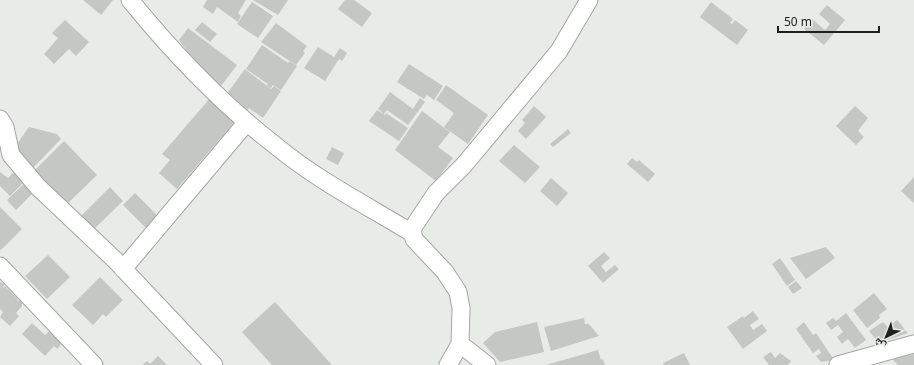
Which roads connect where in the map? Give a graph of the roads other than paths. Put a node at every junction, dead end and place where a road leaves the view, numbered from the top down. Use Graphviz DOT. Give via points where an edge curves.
graph roads {
  1 [pos="130,0"];
  2 [pos="589,0"];
  3 [pos="0,119"];
  4 [pos="247,122"];
  5 [pos="412,233"];
  6 [pos="0,266"];
  7 [pos="123,269"];
  8 [pos="460,344"];
  9 [pos="914,344"];
  10 [pos="94,365"];
  11 [pos="214,365"];
  12 [pos="448,365"];
  13 [pos="487,365"];
  14 [pos="838,365"];
  1 -- 4 [label="street" via="194,71"];
  2 -- 5 [label="street" via="559,51 464,165 436,193 415,223"];
  3 -- 7 [label="street" via="5,127 11,155 38,187"];
  4 -- 5 [label="street" via="276,147 318,176"];
  4 -- 7 [label="street"];
  5 -- 8 [label="street" via="414,239 445,272 458,292 462,308"];
  6 -- 10 [label="street"];
  7 -- 11 [label="street"];
  8 -- 12 [label="street"];
  8 -- 13 [label="street"];
  9 -- 14 [label="street"];
}
